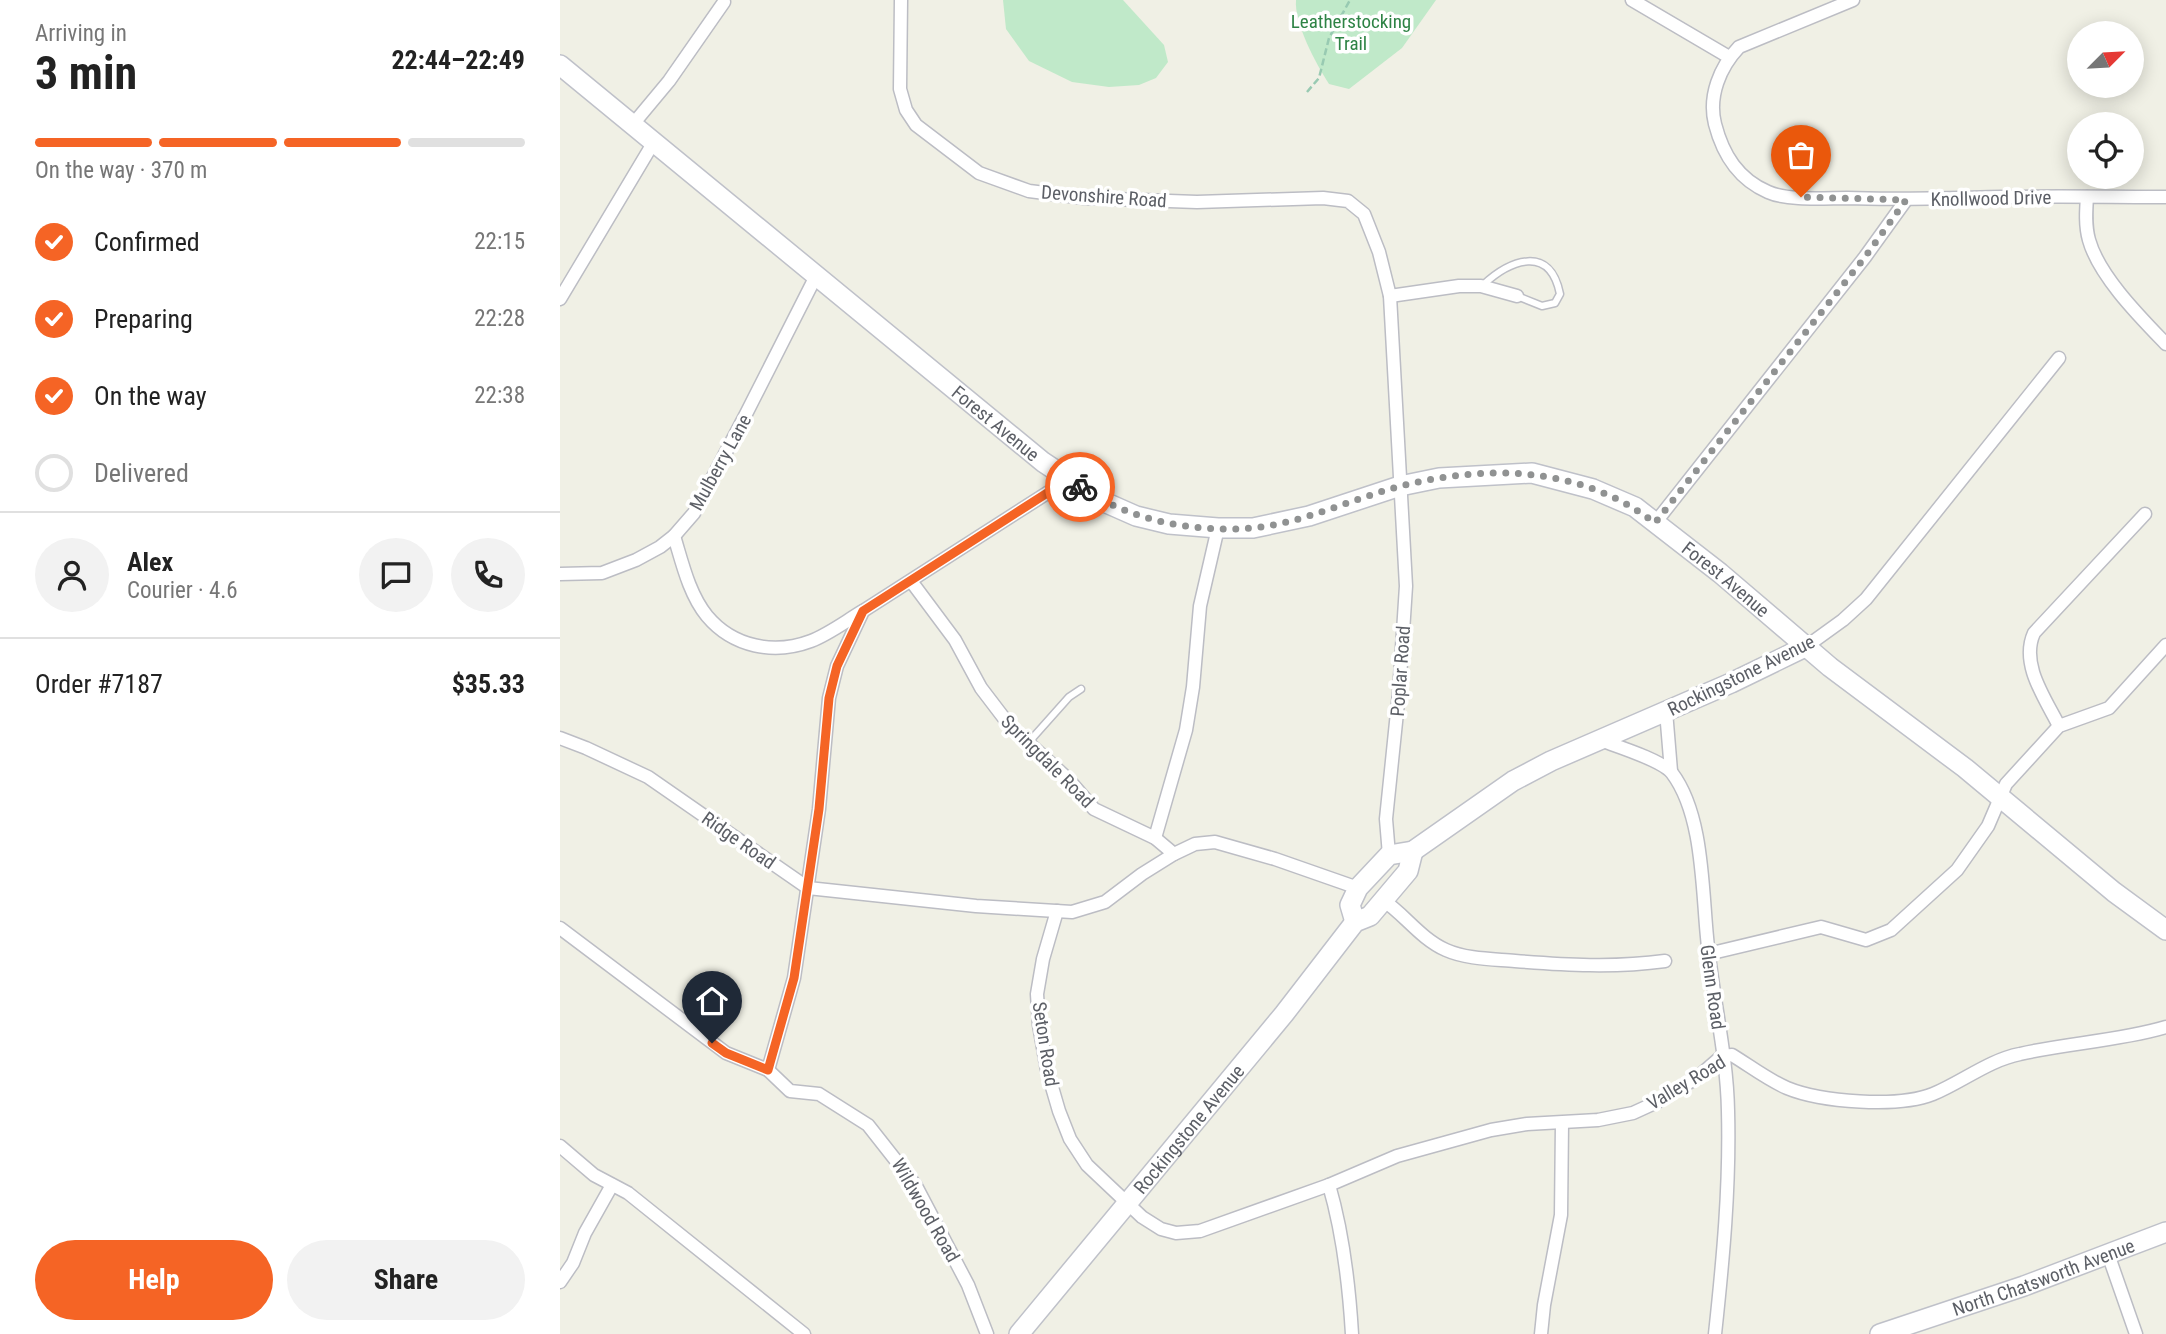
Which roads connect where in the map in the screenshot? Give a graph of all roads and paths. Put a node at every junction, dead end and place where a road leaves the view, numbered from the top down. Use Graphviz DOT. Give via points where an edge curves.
graph roads {
  1 [pos="901,0"];
  2 [pos="1350,0"];
  3 [pos="1632,0"];
  4 [pos="1853,0"];
  5 [pos="724,2"];
  6 [pos="1729,57"];
  7 [pos="560,65"];
  8 [pos="1307,92"];
  9 [pos="634,123"];
  10 [pos="655,141"];
  11 [pos="2087,197"];
  12 [pos="2166,197"];
  13 [pos="1906,200"];
  14 [pos="1354,204"];
  15 [pos="817,274"];
  16 [pos="1481,286"];
  17 [pos="1390,296"];
  18 [pos="1517,296"];
  19 [pos="560,299"];
  20 [pos="2166,344"];
  21 [pos="2059,358"];
  22 [pos="1069,479"];
  23 [pos="1400,486"];
  24 [pos="2145,514"];
  25 [pos="1655,523"];
  26 [pos="1218,528"];
  27 [pos="674,536"];
  28 [pos="560,574"];
  29 [pos="911,581"];
  30 [pos="863,611"];
  31 [pos="2166,645"];
  32 [pos="1807,646"];
  33 [pos="1081,690"];
  34 [pos="1666,711"];
  35 [pos="2059,726"];
  36 [pos="560,738"];
  37 [pos="1600,740"];
  38 [pos="1028,743"];
  39 [pos="1671,771"];
  40 [pos="2000,797"];
  41 [pos="1155,838"];
  42 [pos="1413,851"];
  43 [pos="1174,854"];
  44 [pos="1389,855"];
  45 [pos="808,888"];
  46 [pos="1358,888"];
  47 [pos="1383,900"];
  48 [pos="1057,911"];
  49 [pos="1355,922"];
  50 [pos="560,928"];
  51 [pos="2165,928"];
  52 [pos="1708,954"];
  53 [pos="1665,961"];
  54 [pos="2166,1027"];
  55 [pos="1723,1056"];
  56 [pos="768,1070"];
  57 [pos="1562,1123"];
  58 [pos="560,1146"];
  59 [pos="612,1185"];
  60 [pos="1329,1185"];
  61 [pos="1128,1204"];
  62 [pos="2166,1231"];
  63 [pos="2108,1254"];
  64 [pos="560,1282"];
  65 [pos="804,1334"];
  66 [pos="986,1334"];
  67 [pos="1019,1334"];
  68 [pos="1352,1334"];
  69 [pos="1541,1334"];
  70 [pos="1715,1334"];
  71 [pos="1880,1334"];
  72 [pos="2136,1334"];
  1 -- 14 [label="street, Devonshire Road" via="900,89 906,110 916,125 979,173 1028,191 1085,198 1197,202 1323,198"];
  2 -- 8 [label="path" via="1329,38 1319,78"];
  3 -- 6 [label="street"];
  4 -- 6 [label="street" via="1739,47"];
  5 -- 9 [label="street"];
  6 -- 13 [label="street, Knollwood Drive" via="1716,81 1713,116 1720,144 1748,182 1772,194"];
  7 -- 9 [label="street, Forest Avenue"];
  9 -- 10 [label="street, Forest Avenue"];
  10 -- 15 [label="street, Forest Avenue"];
  10 -- 19 [label="street"];
  11 -- 12 [label="street, Knollwood Drive"];
  11 -- 13 [label="street, Knollwood Drive"];
  11 -- 20 [label="street" via="2088,239 2098,262"];
  13 -- 25 [label="street"];
  14 -- 17 [label="street, Poplar Road" via="1364,214 1379,252"];
  15 -- 22 [label="street, Forest Avenue"];
  15 -- 27 [label="street, Mulberry Lane" via="694,513"];
  16 -- 17 [label="street"];
  16 -- 18 [label="street"];
  16 -- 18 [label="lane" via="1513,262 1531,261 1547,267 1557,278 1560,294 1555,303 1542,306"];
  17 -- 23 [label="street, Poplar Road"];
  21 -- 32 [label="street, Rockingstone Avenue" via="1866,599"];
  22 -- 26 [label="street, Forest Avenue" via="1101,501 1136,516"];
  22 -- 29 [label="street"];
  23 -- 25 [label="street, Forest Avenue" via="1464,476 1532,473 1593,489 1635,508"];
  23 -- 26 [label="street, Forest Avenue" via="1309,516 1253,528"];
  23 -- 44 [label="street, Poplar Road" via="1406,586 1386,819"];
  24 -- 35 [label="street" via="2034,633 2028,645 2029,664"];
  25 -- 32 [label="street, Forest Avenue"];
  26 -- 41 [label="street" via="1200,606 1185,730"];
  27 -- 28 [label="street, Mulberry Lane" via="636,560 602,573"];
  27 -- 30 [label="street" via="706,615 744,644 787,648 813,641"];
  29 -- 30 [label="street"];
  29 -- 38 [label="street, Springdale Road" via="956,640 981,688"];
  30 -- 45 [label="street" via="837,666 829,698"];
  31 -- 35 [label="street" via="2109,708"];
  32 -- 34 [label="street, Rockingstone Avenue"];
  32 -- 40 [label="street, Forest Avenue"];
  33 -- 38 [label="lane" via="1069,697"];
  34 -- 37 [label="street, Rockingstone Avenue"];
  34 -- 39 [label="street, Glenn Road"];
  35 -- 40 [label="street" via="2006,784"];
  36 -- 45 [label="street, Ridge Road" via="648,777"];
  37 -- 39 [label="street"];
  37 -- 42 [label="street, Rockingstone Avenue" via="1513,781"];
  38 -- 41 [label="street, Springdale Road" via="1094,809"];
  39 -- 52 [label="street, Glenn Road" via="1689,803 1697,842"];
  40 -- 51 [label="street, Forest Avenue"];
  40 -- 52 [label="street" via="1988,825 1957,870 1891,930 1866,940 1821,928"];
  41 -- 43 [label="street, Springdale Road"];
  42 -- 44 [label="street, Rockingstone Avenue"];
  42 -- 47 [label="street, Rockingstone Avenue" via="1408,872"];
  43 -- 46 [label="street" via="1195,844 1215,842"];
  43 -- 48 [label="street" via="1105,902 1072,912"];
  44 -- 46 [label="street"];
  45 -- 48 [label="street, Ridge Road"];
  45 -- 56 [label="street" via="794,978"];
  46 -- 49 [label="street" via="1350,905"];
  47 -- 49 [label="street, Rockingstone Avenue" via="1370,916"];
  47 -- 53 [label="street" via="1446,950 1472,956 1584,966"];
  48 -- 61 [label="street, Seton Road" via="1037,994 1047,1070 1070,1139 1087,1165"];
  49 -- 61 [label="street, Rockingstone Avenue"];
  50 -- 56 [label="street, Wildwood Road" via="726,1053"];
  52 -- 55 [label="street, Glenn Road"];
  54 -- 55 [label="street, Valley Road" via="2020,1054 1929,1096 1872,1102 1805,1094 1732,1055"];
  55 -- 57 [label="street, Valley Road" via="1698,1077 1633,1113"];
  55 -- 70 [label="street, Glenn Road" via="1728,1123 1724,1245"];
  56 -- 66 [label="street, Wildwood Road" via="790,1091 819,1094 844,1107 868,1125 894,1155 945,1240"];
  57 -- 60 [label="street, Valley Road" via="1491,1130 1397,1157"];
  57 -- 69 [label="street" via="1561,1216"];
  58 -- 59 [label="street"];
  59 -- 64 [label="street"];
  59 -- 65 [label="street"];
  60 -- 61 [label="street, Valley Road" via="1200,1231 1161,1229"];
  60 -- 68 [label="street" via="1349,1287"];
  61 -- 67 [label="street, Rockingstone Avenue"];
  62 -- 63 [label="street, North Chatsworth Avenue"];
  63 -- 71 [label="street, North Chatsworth Avenue"];
  63 -- 72 [label="street"];
}
